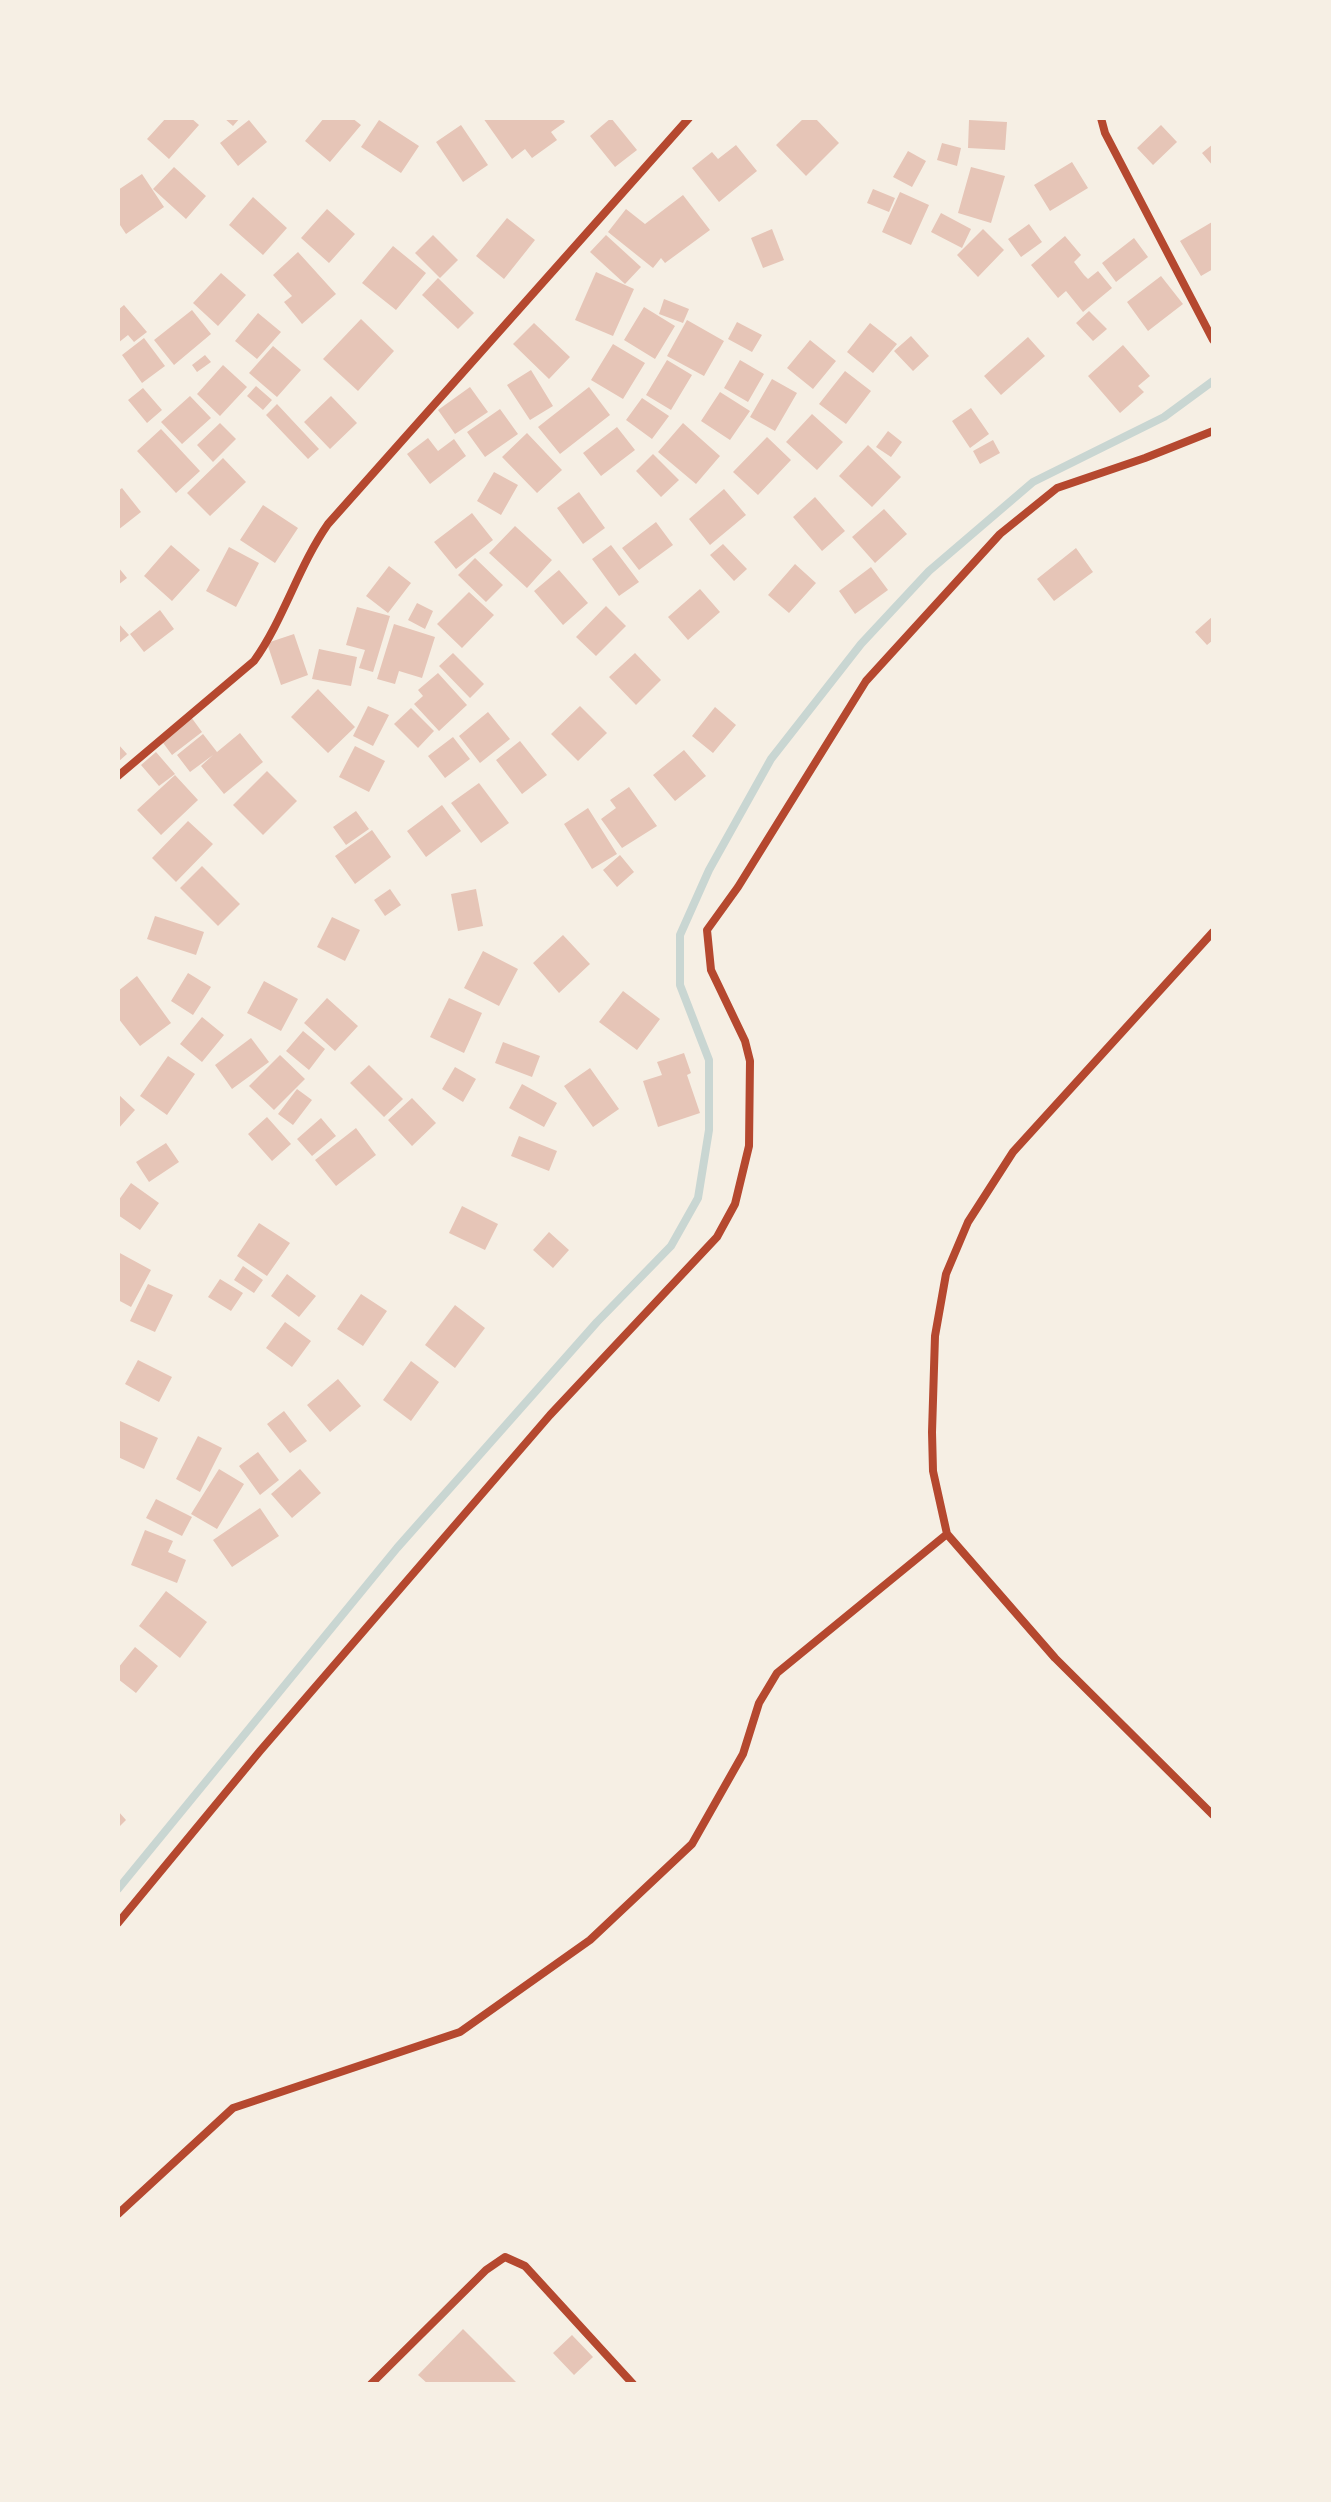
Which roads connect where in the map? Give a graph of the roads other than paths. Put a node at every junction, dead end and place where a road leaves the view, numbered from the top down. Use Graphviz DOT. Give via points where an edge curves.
graph roads {
  1 [pos="689,118"];
  2 [pos="1101,118"];
  3 [pos="1213,340"];
  4 [pos="1213,431"];
  5 [pos="118,776"];
  6 [pos="1213,932"];
  7 [pos="947,1534"];
  8 [pos="1213,1815"];
  9 [pos="118,1923"];
  10 [pos="118,2214"];
  11 [pos="371,2384"];
  12 [pos="633,2384"];
  1 -- 5 [label="street" via="328,524 254,661"];
  2 -- 3 [label="street"];
  4 -- 9 [label="street" via="1057,488 1000,534 866,681 707,930 711,970 750,1061 749,1146 735,1204 717,1237 550,1415"];
  6 -- 7 [label="street" via="1013,1152 968,1222 946,1274 935,1336 933,1471"];
  7 -- 8 [label="street" via="1055,1658"];
  7 -- 10 [label="street" via="777,1673 759,1703 743,1754 692,1844 590,1940 460,2032 233,2108"];
  11 -- 12 [label="street" via="505,2257 525,2266"];
}
